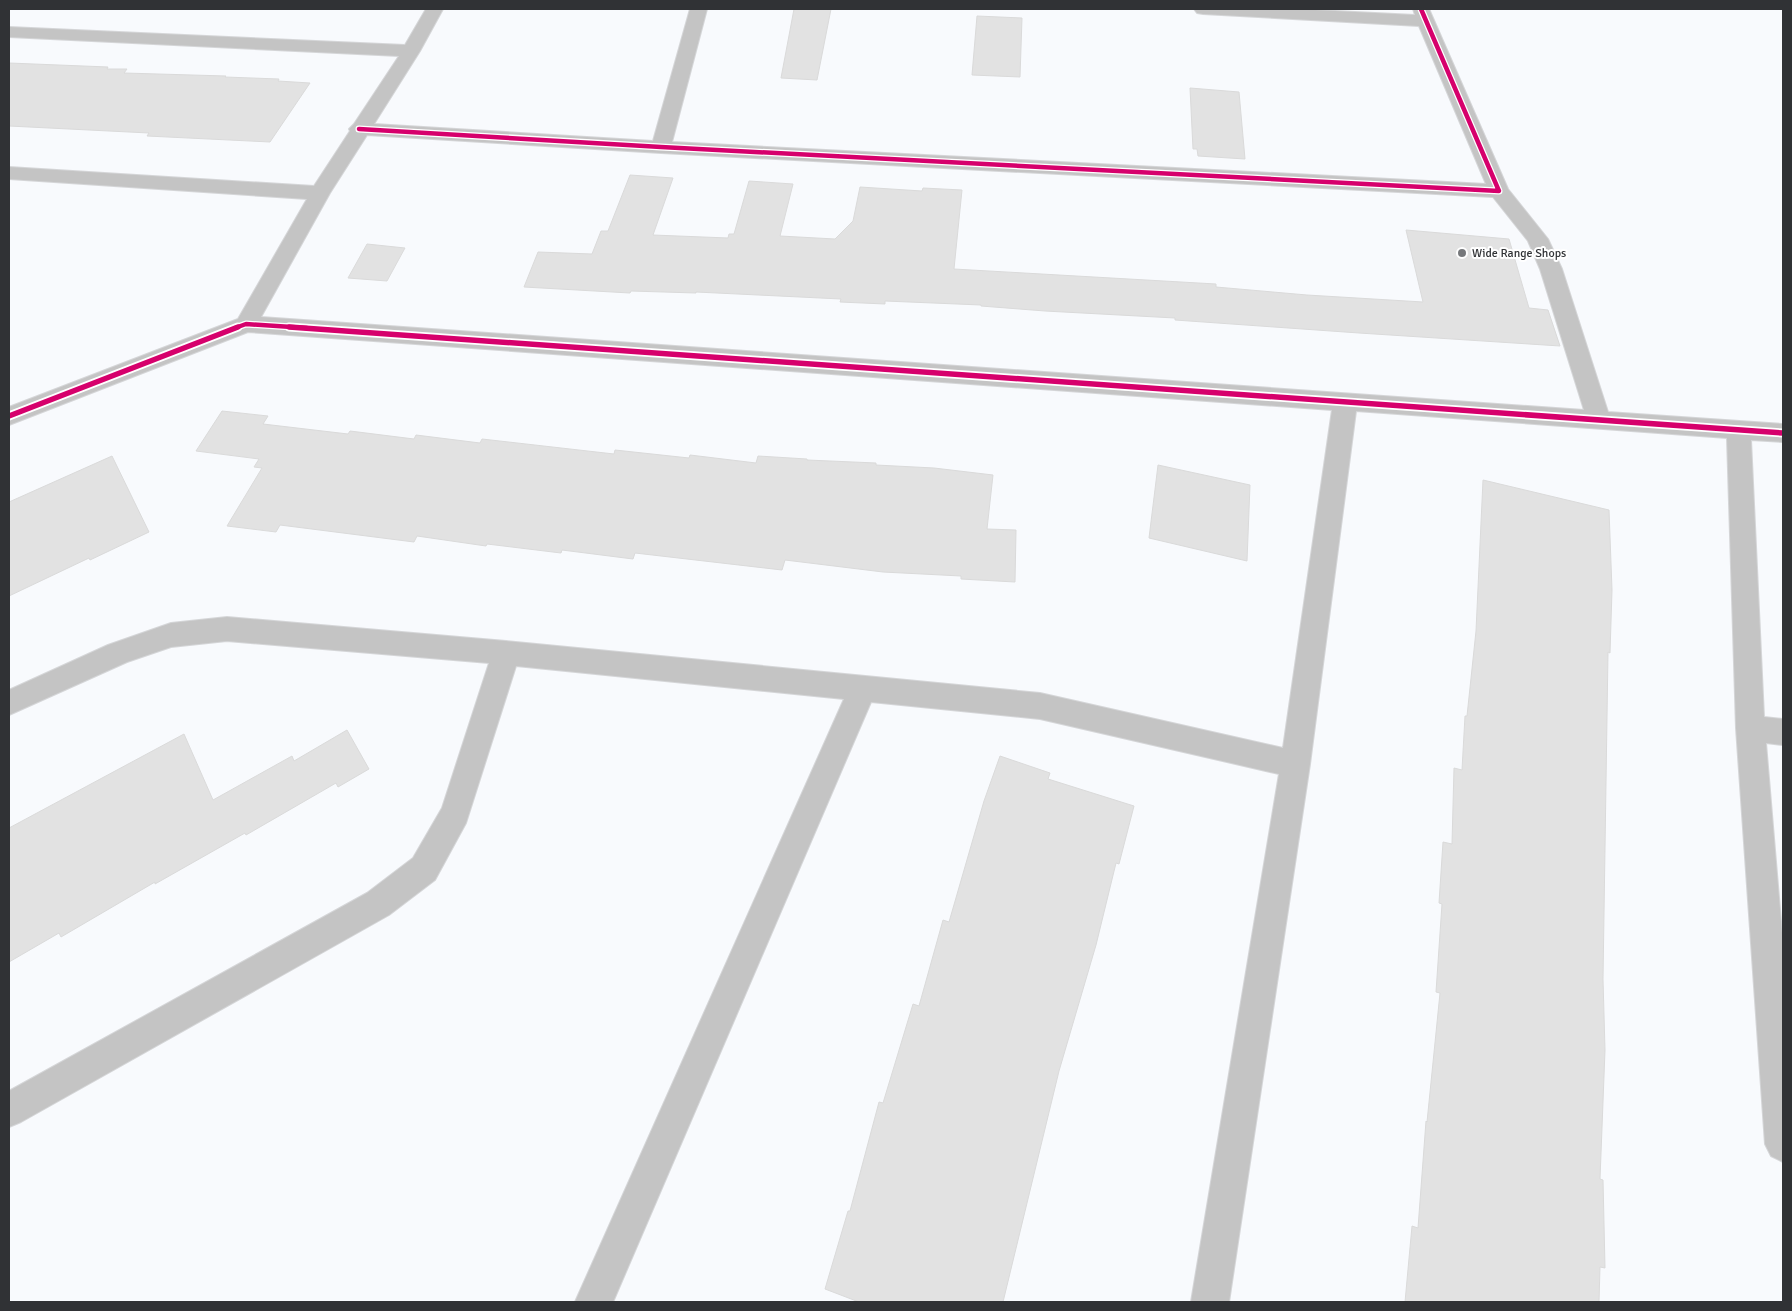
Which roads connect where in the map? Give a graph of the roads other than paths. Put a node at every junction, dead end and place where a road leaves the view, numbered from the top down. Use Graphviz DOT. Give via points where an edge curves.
graph roads {
  1 [pos="434,9"];
  2 [pos="699,9"];
  3 [pos="1203,9"];
  4 [pos="1423,15"];
  5 [pos="9,32"];
  6 [pos="411,51"];
  7 [pos="359,129"];
  8 [pos="660,147"];
  9 [pos="9,173"];
  10 [pos="1499,191"];
  11 [pos="320,193"];
  12 [pos="246,324"];
  13 [pos="1345,403"];
  14 [pos="9,416"];
  15 [pos="1599,421"];
  16 [pos="1739,431"];
  17 [pos="1783,433"];
  18 [pos="506,654"];
  19 [pos="862,689"];
  20 [pos="9,703"];
  21 [pos="1750,728"];
  22 [pos="1783,732"];
  23 [pos="1295,764"];
  24 [pos="9,1110"];
  25 [pos="1783,1144"];
  26 [pos="594,1302"];
  27 [pos="1210,1302"];
  1 -- 6 [label="street"];
  2 -- 8 [label="street"];
  3 -- 4 [label="street"];
  4 -- 10 [label="street"];
  5 -- 6 [label="street"];
  6 -- 7 [label="street"];
  7 -- 8 [label="street"];
  7 -- 11 [label="street"];
  8 -- 10 [label="street"];
  9 -- 11 [label="street"];
  10 -- 15 [label="street" via="1538,239 1551,269"];
  11 -- 12 [label="street"];
  12 -- 13 [label="street"];
  12 -- 14 [label="street"];
  13 -- 15 [label="street"];
  13 -- 23 [label="street"];
  15 -- 16 [label="street"];
  16 -- 17 [label="street"];
  16 -- 21 [label="street"];
  18 -- 19 [label="street"];
  18 -- 20 [label="street" via="227,629 171,635 118,653"];
  18 -- 24 [label="street" via="455,812 424,869 378,904"];
  19 -- 23 [label="street" via="1040,706"];
  19 -- 26 [label="street"];
  21 -- 22 [label="street"];
  21 -- 25 [label="street"];
  23 -- 27 [label="street"];
}
